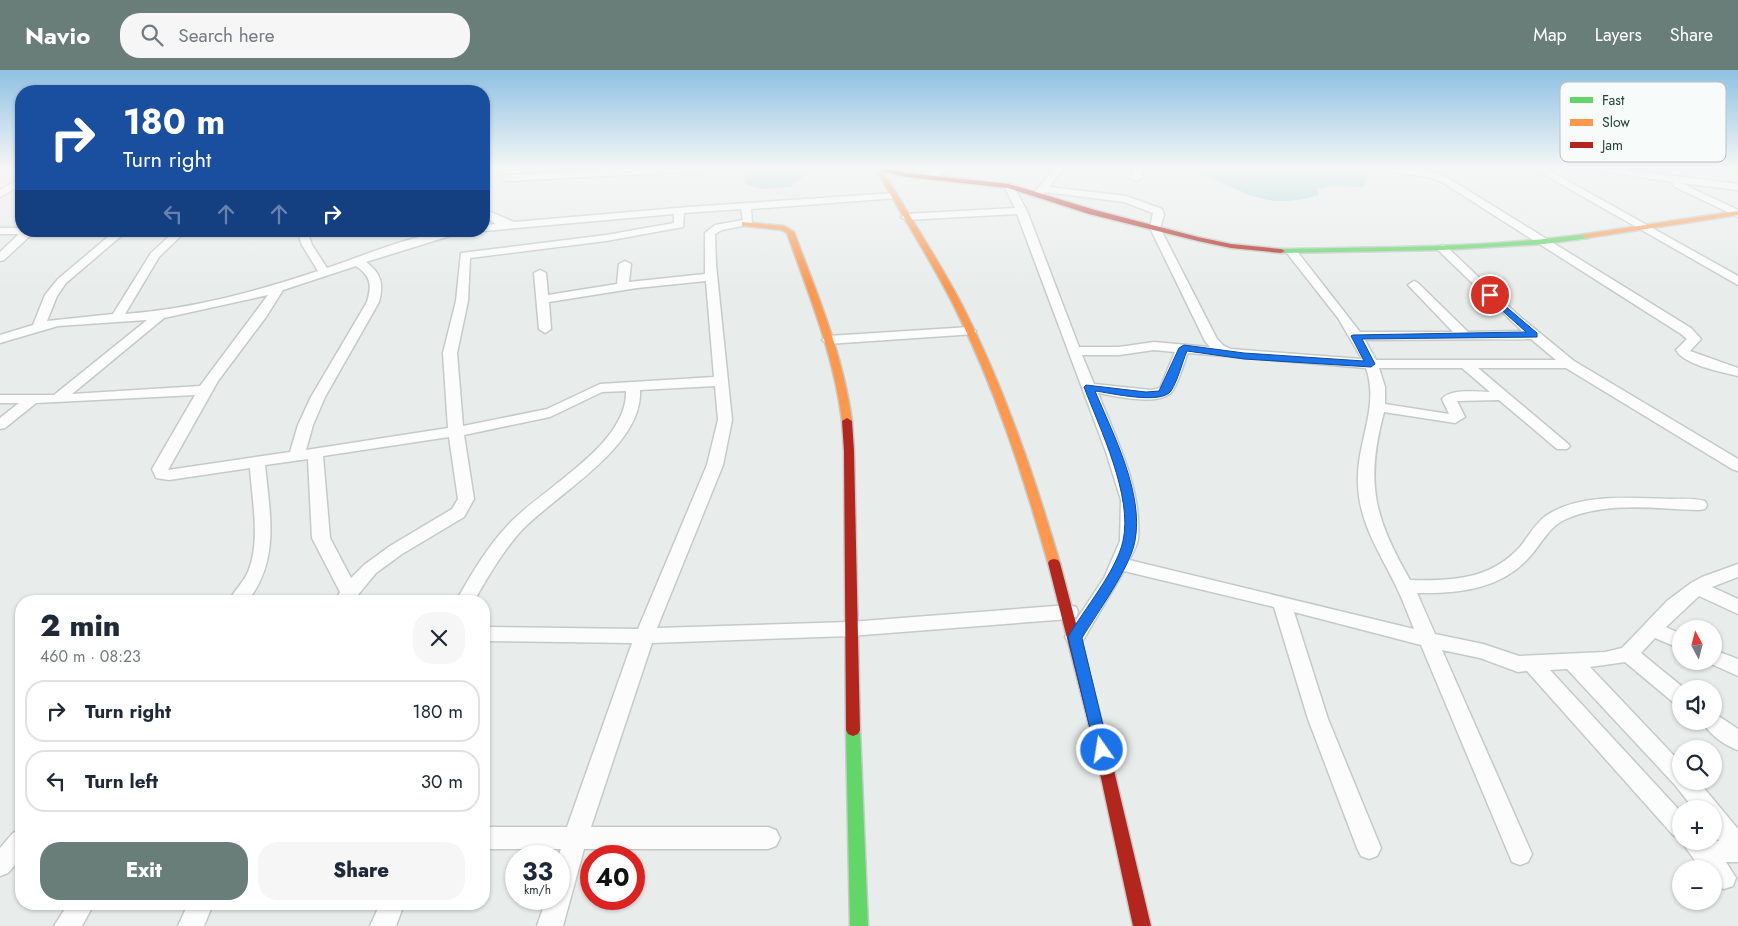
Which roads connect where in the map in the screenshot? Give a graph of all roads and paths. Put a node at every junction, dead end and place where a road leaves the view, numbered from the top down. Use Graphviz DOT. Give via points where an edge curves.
graph roads {
  1 [pos="720,208"];
  2 [pos="746,208"];
  3 [pos="901,208"];
  4 [pos="1020,208"];
  5 [pos="1091,208"];
  6 [pos="1152,208"];
  7 [pos="1488,208"];
  8 [pos="1609,208"];
  9 [pos="679,211"];
  10 [pos="1022,212"];
  11 [pos="1737,213"];
  12 [pos="490,216"];
  13 [pos="906,217"];
  14 [pos="512,224"];
  15 [pos="745,224"];
  16 [pos="1641,226"];
  17 [pos="490,227"];
  18 [pos="1155,228"];
  19 [pos="0,231"];
  20 [pos="15,232"];
  21 [pos="23,237"];
  22 [pos="115,237"];
  23 [pos="174,237"];
  24 [pos="304,237"];
  25 [pos="434,237"];
  26 [pos="1544,242"];
  27 [pos="510,248"];
  28 [pos="1442,248"];
  29 [pos="1292,252"];
  30 [pos="0,258"];
  31 [pos="357,261"];
  32 [pos="625,264"];
  33 [pos="324,272"];
  34 [pos="540,273"];
  35 [pos="712,278"];
  36 [pos="1738,281"];
  37 [pos="1414,285"];
  38 [pos="623,286"];
  39 [pos="278,288"];
  40 [pos="543,299"];
  41 [pos="160,315"];
  42 [pos="116,319"];
  43 [pos="38,328"];
  44 [pos="545,329"];
  45 [pos="970,331"];
  46 [pos="1464,335"];
  47 [pos="1534,335"];
  48 [pos="1356,336"];
  49 [pos="0,339"];
  50 [pos="828,340"];
  51 [pos="1184,348"];
  52 [pos="1074,351"];
  53 [pos="1229,354"];
  54 [pos="1371,364"];
  55 [pos="1465,364"];
  56 [pos="1570,364"];
  57 [pos="1738,372"];
  58 [pos="722,381"];
  59 [pos="633,386"];
  60 [pos="1089,387"];
  61 [pos="204,390"];
  62 [pos="1503,396"];
  63 [pos="0,399"];
  64 [pos="32,399"];
  65 [pos="57,399"];
  66 [pos="1379,406"];
  67 [pos="0,426"];
  68 [pos="456,431"];
  69 [pos="1562,446"];
  70 [pos="315,453"];
  71 [pos="1738,453"];
  72 [pos="1721,455"];
  73 [pos="297,456"];
  74 [pos="257,462"];
  75 [pos="1738,466"];
  76 [pos="1699,505"];
  77 [pos="1119,564"];
  78 [pos="1738,570"];
  79 [pos="1405,586"];
  80 [pos="1697,588"];
  81 [pos="243,595"];
  82 [pos="346,595"];
  83 [pos="347,595"];
  84 [pos="468,595"];
  85 [pos="1282,602"];
  86 [pos="1738,607"];
  87 [pos="1069,612"];
  88 [pos="1651,628"];
  89 [pos="850,629"];
  90 [pos="490,634"];
  91 [pos="643,636"];
  92 [pos="1075,637"];
  93 [pos="1672,638"];
  94 [pos="1426,640"];
  95 [pos="1628,654"];
  96 [pos="1572,661"];
  97 [pos="1722,661"];
  98 [pos="1533,664"];
  99 [pos="1738,668"];
  100 [pos="1672,690"];
  101 [pos="1722,729"];
  102 [pos="1738,741"];
  103 [pos="1672,768"];
  104 [pos="1692,790"];
  105 [pos="1700,800"];
  106 [pos="1672,818"];
  107 [pos="1722,826"];
  108 [pos="575,837"];
  109 [pos="490,838"];
  110 [pos="768,838"];
  111 [pos="1738,847"];
  112 [pos="1369,848"];
  113 [pos="15,849"];
  114 [pos="1722,849"];
  115 [pos="1700,850"];
  116 [pos="1738,851"];
  117 [pos="1520,854"];
  118 [pos="570,855"];
  119 [pos="0,865"];
  120 [pos="1724,878"];
  121 [pos="78,910"];
  122 [pos="198,910"];
  123 [pos="390,910"];
  124 [pos="555,910"];
  125 [pos="67,926"];
  126 [pos="191,926"];
  127 [pos="383,926"];
  128 [pos="550,926"];
  129 [pos="859,926"];
  130 [pos="1142,926"];
  1 -- 9 [label="street"];
  2 -- 15 [label="street" via="748,220"];
  3 -- 13 [label="street"];
  4 -- 10 [label="street"];
  5 -- 18 [label="street"];
  6 -- 18 [label="street" via="1159,215"];
  7 -- 26 [label="street"];
  8 -- 16 [label="street"];
  9 -- 14 [label="street"];
  9 -- 27 [label="street" via="679,224 606,238"];
  10 -- 13 [label="street"];
  10 -- 52 [label="street"];
  11 -- 16 [label="street"];
  12 -- 14 [label="street"];
  13 -- 45 [label="street" via="940,272"];
  14 -- 17 [label="street"];
  14 -- 27 [label="street" via="517,227"];
  15 -- 35 [label="street" via="712,231"];
  15 -- 50 [label="street" via="789,230"];
  16 -- 26 [label="street"];
  16 -- 36 [label="street"];
  18 -- 29 [label="street" via="1231,246"];
  18 -- 53 [label="street" via="1212,341"];
  19 -- 20 [label="street"];
  21 -- 30 [label="street"];
  22 -- 43 [label="street" via="62,281 51,295"];
  23 -- 42 [label="street" via="155,254"];
  24 -- 33 [label="street"];
  25 -- 31 [label="street"];
  26 -- 28 [label="street"];
  26 -- 57 [label="street" via="1686,331 1695,339 1683,350 1685,354 1706,364"];
  27 -- 68 [label="street" via="464,256 462,302 450,353"];
  28 -- 29 [label="street"];
  28 -- 47 [label="street"];
  29 -- 48 [label="street"];
  31 -- 33 [label="street"];
  31 -- 73 [label="street" via="375,277 374,297 315,400 302,431"];
  32 -- 38 [label="street"];
  33 -- 39 [label="street"];
  34 -- 40 [label="street"];
  35 -- 38 [label="street"];
  35 -- 58 [label="street"];
  37 -- 46 [label="street"];
  38 -- 40 [label="street"];
  39 -- 41 [label="street"];
  39 -- 61 [label="street" via="269,306"];
  40 -- 44 [label="street"];
  41 -- 42 [label="street"];
  41 -- 65 [label="street"];
  42 -- 43 [label="street" via="57,322"];
  43 -- 49 [label="street"];
  45 -- 50 [label="street"];
  45 -- 87 [label="street" via="1030,482"];
  46 -- 47 [label="street"];
  46 -- 48 [label="street"];
  47 -- 56 [label="street"];
  48 -- 54 [label="street"];
  50 -- 89 [label="street" via="846,413 849,451"];
  51 -- 52 [label="street" via="1154,346 1119,351"];
  51 -- 53 [label="street"];
  51 -- 60 [label="street" via="1162,393 1146,395"];
  52 -- 60 [label="street"];
  53 -- 54 [label="street"];
  54 -- 55 [label="street"];
  54 -- 66 [label="street" via="1378,387"];
  55 -- 56 [label="street"];
  55 -- 62 [label="street"];
  56 -- 72 [label="street"];
  58 -- 59 [label="street"];
  58 -- 91 [label="street" via="726,420 715,465"];
  59 -- 68 [label="street" via="588,391 547,414"];
  59 -- 84 [label="street" via="634,405 620,432 522,520 501,543"];
  60 -- 77 [label="street" via="1129,500 1129,541"];
  61 -- 65 [label="street"];
  61 -- 74 [label="street" via="160,472 169,475"];
  62 -- 66 [label="street" via="1453,397 1449,399 1458,417 1455,419"];
  62 -- 69 [label="street"];
  63 -- 64 [label="street"];
  64 -- 65 [label="street"];
  64 -- 67 [label="street"];
  66 -- 79 [label="street" via="1368,440 1364,474 1368,508 1382,545"];
  68 -- 70 [label="street"];
  68 -- 83 [label="street" via="466,499 462,508 370,569"];
  70 -- 73 [label="street"];
  70 -- 82 [label="street" via="321,538"];
  71 -- 72 [label="street"];
  72 -- 75 [label="street"];
  73 -- 74 [label="street"];
  74 -- 81 [label="street" via="261,548 258,567"];
  76 -- 79 [label="street" via="1580,508 1542,527 1525,552 1502,572 1480,583 1450,587"];
  77 -- 85 [label="street"];
  77 -- 92 [label="street"];
  78 -- 80 [label="street"];
  79 -- 94 [label="street"];
  80 -- 86 [label="street"];
  80 -- 88 [label="street"];
  85 -- 94 [label="street"];
  85 -- 112 [label="street" via="1318,720"];
  87 -- 89 [label="street"];
  87 -- 92 [label="street"];
  88 -- 93 [label="street"];
  88 -- 95 [label="street"];
  89 -- 91 [label="street"];
  89 -- 129 [label="street"];
  90 -- 91 [label="street"];
  91 -- 108 [label="street" via="612,719"];
  92 -- 130 [label="street" via="1134,880"];
  94 -- 98 [label="street" via="1483,651 1518,664"];
  94 -- 117 [label="street"];
  95 -- 96 [label="street"];
  95 -- 100 [label="street"];
  96 -- 98 [label="street"];
  96 -- 103 [label="street"];
  97 -- 99 [label="street"];
  98 -- 106 [label="street"];
  101 -- 102 [label="street"];
  104 -- 105 [label="street"];
  107 -- 111 [label="street"];
  108 -- 109 [label="street"];
  108 -- 110 [label="street"];
  108 -- 118 [label="street"];
  113 -- 119 [label="street"];
  114 -- 116 [label="street"];
  115 -- 120 [label="street"];
  121 -- 125 [label="street"];
  122 -- 126 [label="street"];
  123 -- 127 [label="street"];
  124 -- 128 [label="street"];
}
